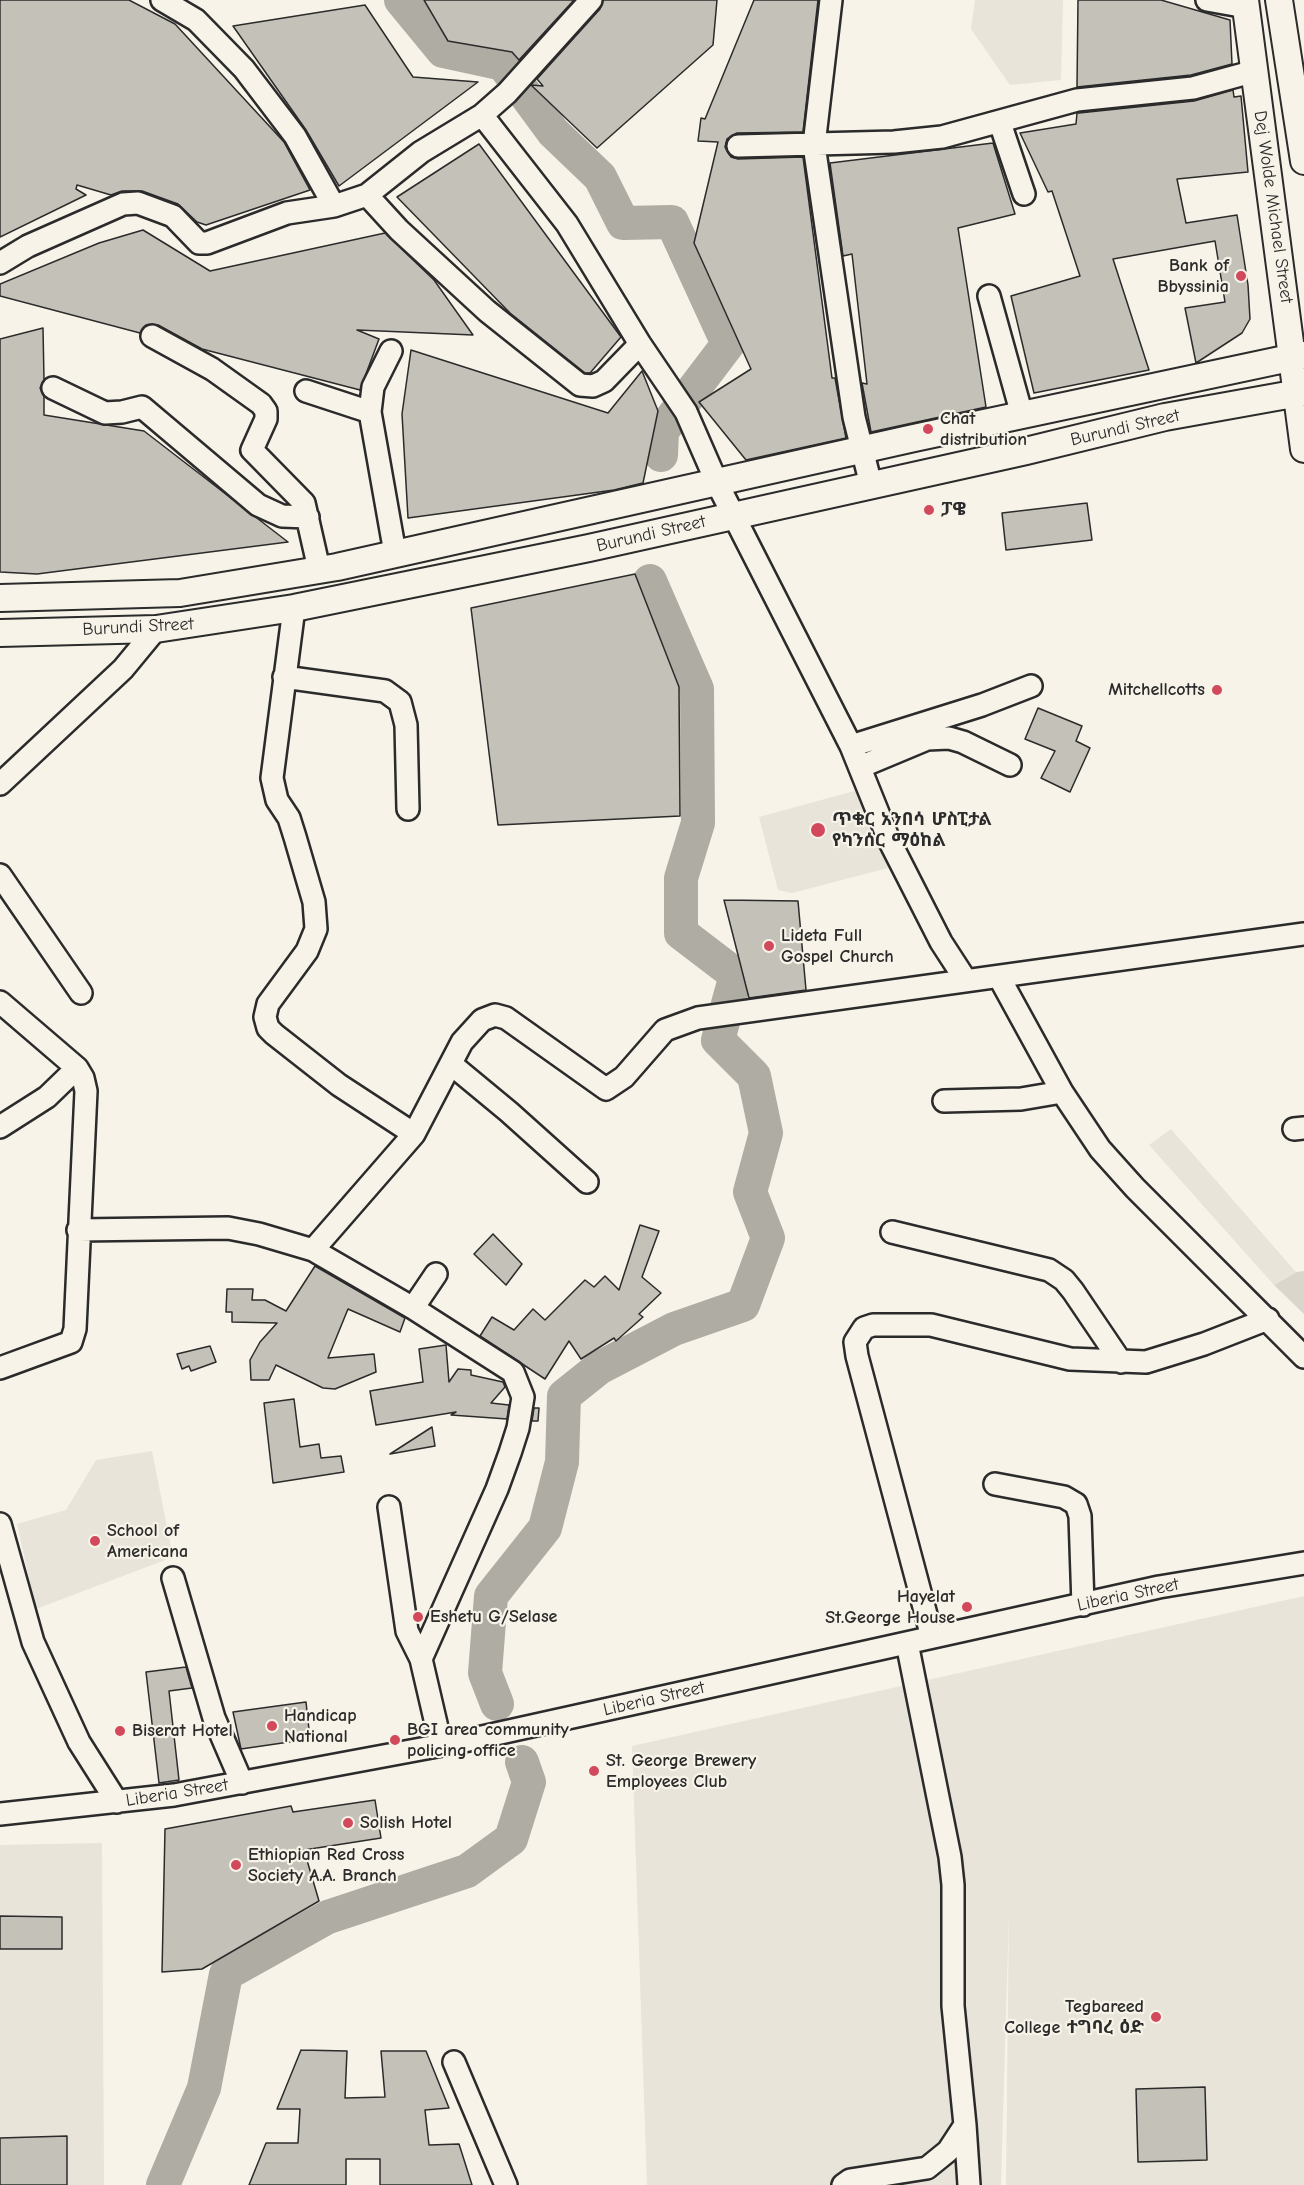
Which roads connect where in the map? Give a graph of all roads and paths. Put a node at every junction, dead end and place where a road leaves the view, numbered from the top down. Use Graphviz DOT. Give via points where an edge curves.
graph roads {
  1 [pos="162,0"];
  2 [pos="591,0"];
  3 [pos="831,0"];
  4 [pos="1207,0"];
  5 [pos="1280,0"];
  6 [pos="1245,3"];
  7 [pos="1255,71"];
  8 [pos="482,115"];
  9 [pos="1000,123"];
  10 [pos="814,145"];
  11 [pos="738,146"];
  12 [pos="1304,161"];
  13 [pos="1024,194"];
  14 [pos="367,195"];
  15 [pos="334,206"];
  16 [pos="0,263"];
  17 [pos="989,296"];
  18 [pos="152,336"];
  19 [pos="640,344"];
  20 [pos="391,351"];
  21 [pos="1298,356"];
  22 [pos="53,388"];
  23 [pos="306,391"];
  24 [pos="1300,393"];
  25 [pos="370,412"];
  26 [pos="1022,415"];
  27 [pos="1304,449"];
  28 [pos="862,450"];
  29 [pos="717,483"];
  30 [pos="871,485"];
  31 [pos="735,514"];
  32 [pos="308,517"];
  33 [pos="461,538"];
  34 [pos="395,553"];
  35 [pos="319,569"];
  36 [pos="470,572"];
  37 [pos="180,593"];
  38 [pos="0,597"];
  39 [pos="294,608"];
  40 [pos="183,627"];
  41 [pos="156,629"];
  42 [pos="0,633"];
  43 [pos="284,677"];
  44 [pos="1031,686"];
  45 [pos="851,746"];
  46 [pos="1010,765"];
  47 [pos="860,767"];
  48 [pos="0,784"];
  49 [pos="408,809"];
  50 [pos="0,875"];
  51 [pos="1304,934"];
  52 [pos="999,976"];
  53 [pos="965,979"];
  54 [pos="81,993"];
  55 [pos="0,1002"];
  56 [pos="451,1064"];
  57 [pos="77,1068"];
  58 [pos="1062,1092"];
  59 [pos="944,1101"];
  60 [pos="0,1128"];
  61 [pos="414,1134"];
  62 [pos="587,1182"];
  63 [pos="78,1230"];
  64 [pos="892,1232"];
  65 [pos="313,1250"];
  66 [pos="436,1274"];
  67 [pos="413,1308"];
  68 [pos="1268,1319"];
  69 [pos="1304,1357"];
  70 [pos="1121,1362"];
  71 [pos="0,1368"];
  72 [pos="995,1484"];
  73 [pos="389,1507"];
  74 [pos="0,1524"];
  75 [pos="1304,1563"];
  76 [pos="173,1578"];
  77 [pos="1083,1605"];
  78 [pos="932,1637"];
  79 [pos="907,1643"];
  80 [pos="422,1659"];
  81 [pos="441,1744"];
  82 [pos="242,1783"];
  83 [pos="117,1802"];
  84 [pos="0,1814"];
  85 [pos="454,2062"];
  86 [pos="965,2125"];
  87 [pos="506,2185"];
  88 [pos="843,2185"];
  89 [pos="969,2185"];
  1 -- 15 [label="street" via="196,20 244,69 295,136"];
  2 -- 8 [label="street" via="507,93"];
  3 -- 10 [label="street"];
  4 -- 6 [label="street"];
  5 -- 12 [label="main road, Dej Wolde Michael Street"];
  6 -- 7 [label="main road, Dej Wolde Michael Street"];
  7 -- 9 [label="street" via="1193,88 1077,100"];
  7 -- 21 [label="main road, Dej Wolde Michael Street"];
  8 -- 14 [label="street" via="421,152"];
  8 -- 19 [label="street" via="567,224"];
  9 -- 10 [label="street" via="942,137"];
  9 -- 13 [label="street"];
  10 -- 11 [label="street"];
  10 -- 28 [label="street"];
  14 -- 15 [label="street"];
  14 -- 19 [label="street" via="487,311 580,385 593,387 604,381"];
  15 -- 16 [label="street" via="287,213 199,243 173,216 138,203 123,204 28,246"];
  17 -- 26 [label="street"];
  18 -- 32 [label="street" via="212,369 261,404 266,418 252,450 299,496"];
  19 -- 29 [label="street" via="687,412"];
  20 -- 25 [label="street" via="373,387"];
  21 -- 24 [label="main road, Dej Wolde Michael Street"];
  21 -- 26 [label="main road, Burundi Street"];
  22 -- 32 [label="street" via="105,413 142,407 258,505 282,516"];
  23 -- 25 [label="street"];
  24 -- 27 [label="main road, Dej Wolde Michael Street"];
  24 -- 30 [label="main road, Burundi Street" via="1165,417"];
  25 -- 34 [label="street"];
  26 -- 28 [label="main road, Burundi Street"];
  28 -- 29 [label="main road, Burundi Street"];
  28 -- 30 [label="street"];
  29 -- 31 [label="street"];
  29 -- 33 [label="main road, Burundi Street"];
  30 -- 31 [label="main road, Burundi Street"];
  31 -- 36 [label="main road, Burundi Street"];
  31 -- 45 [label="street"];
  32 -- 35 [label="street"];
  33 -- 34 [label="main road, Burundi Street"];
  33 -- 36 [label="main road"];
  34 -- 35 [label="main road, Burundi Street"];
  35 -- 37 [label="main road, Burundi Street"];
  36 -- 39 [label="main road, Burundi Street"];
  37 -- 38 [label="main road, Burundi Street"];
  37 -- 40 [label="main road"];
  39 -- 40 [label="main road, Burundi Street"];
  39 -- 43 [label="street"];
  40 -- 41 [label="main road, Burundi Street"];
  41 -- 42 [label="main road, Burundi Street"];
  41 -- 48 [label="street" via="123,669"];
  43 -- 49 [label="street" via="385,691 400,702 406,725"];
  43 -- 61 [label="street" via="273,790 295,837 314,902 316,929 307,951 268,1004 268,1028 339,1084"];
  44 -- 45 [label="street"];
  45 -- 47 [label="street"];
  46 -- 47 [label="street" via="949,738 927,739"];
  47 -- 53 [label="street" via="889,840 941,942"];
  50 -- 54 [label="street"];
  51 -- 52 [label="street"];
  52 -- 53 [label="street"];
  52 -- 58 [label="street"];
  53 -- 56 [label="street" via="698,1018 665,1030 624,1077 606,1089 506,1018 495,1015 473,1029"];
  55 -- 57 [label="street"];
  56 -- 61 [label="street"];
  56 -- 62 [label="street"];
  57 -- 60 [label="street" via="47,1097"];
  57 -- 63 [label="street" via="86,1091 85,1161"];
  58 -- 59 [label="street"];
  58 -- 68 [label="street" via="1100,1149 1135,1188"];
  61 -- 65 [label="street"];
  63 -- 65 [label="street" via="228,1228"];
  63 -- 71 [label="street" via="75,1329 71,1342"];
  64 -- 70 [label="street" via="1049,1270 1073,1291"];
  65 -- 67 [label="street"];
  66 -- 67 [label="street"];
  67 -- 80 [label="street" via="513,1372 523,1397 518,1428 497,1489"];
  68 -- 69 [label="street"];
  68 -- 70 [label="street" via="1168,1357"];
  70 -- 78 [label="street" via="1070,1359 931,1325 873,1325 858,1334 857,1356"];
  72 -- 77 [label="street" via="1064,1497 1076,1504 1080,1516"];
  73 -- 80 [label="street" via="407,1631"];
  74 -- 83 [label="street" via="33,1642 79,1742"];
  75 -- 77 [label="street, Liberia Street" via="1159,1587"];
  76 -- 82 [label="street" via="214,1718"];
  77 -- 78 [label="street, Liberia Street"];
  78 -- 79 [label="street, Liberia Street"];
  79 -- 81 [label="street, Liberia Street"];
  79 -- 86 [label="street" via="950,1857 953,2006"];
  80 -- 81 [label="street"];
  81 -- 82 [label="street, Liberia Street"];
  82 -- 83 [label="street, Liberia Street"];
  83 -- 84 [label="street, Liberia Street"];
  85 -- 87 [label="street"];
  86 -- 88 [label="street" via="948,2151 927,2168 850,2180"];
  86 -- 89 [label="street"];
}
